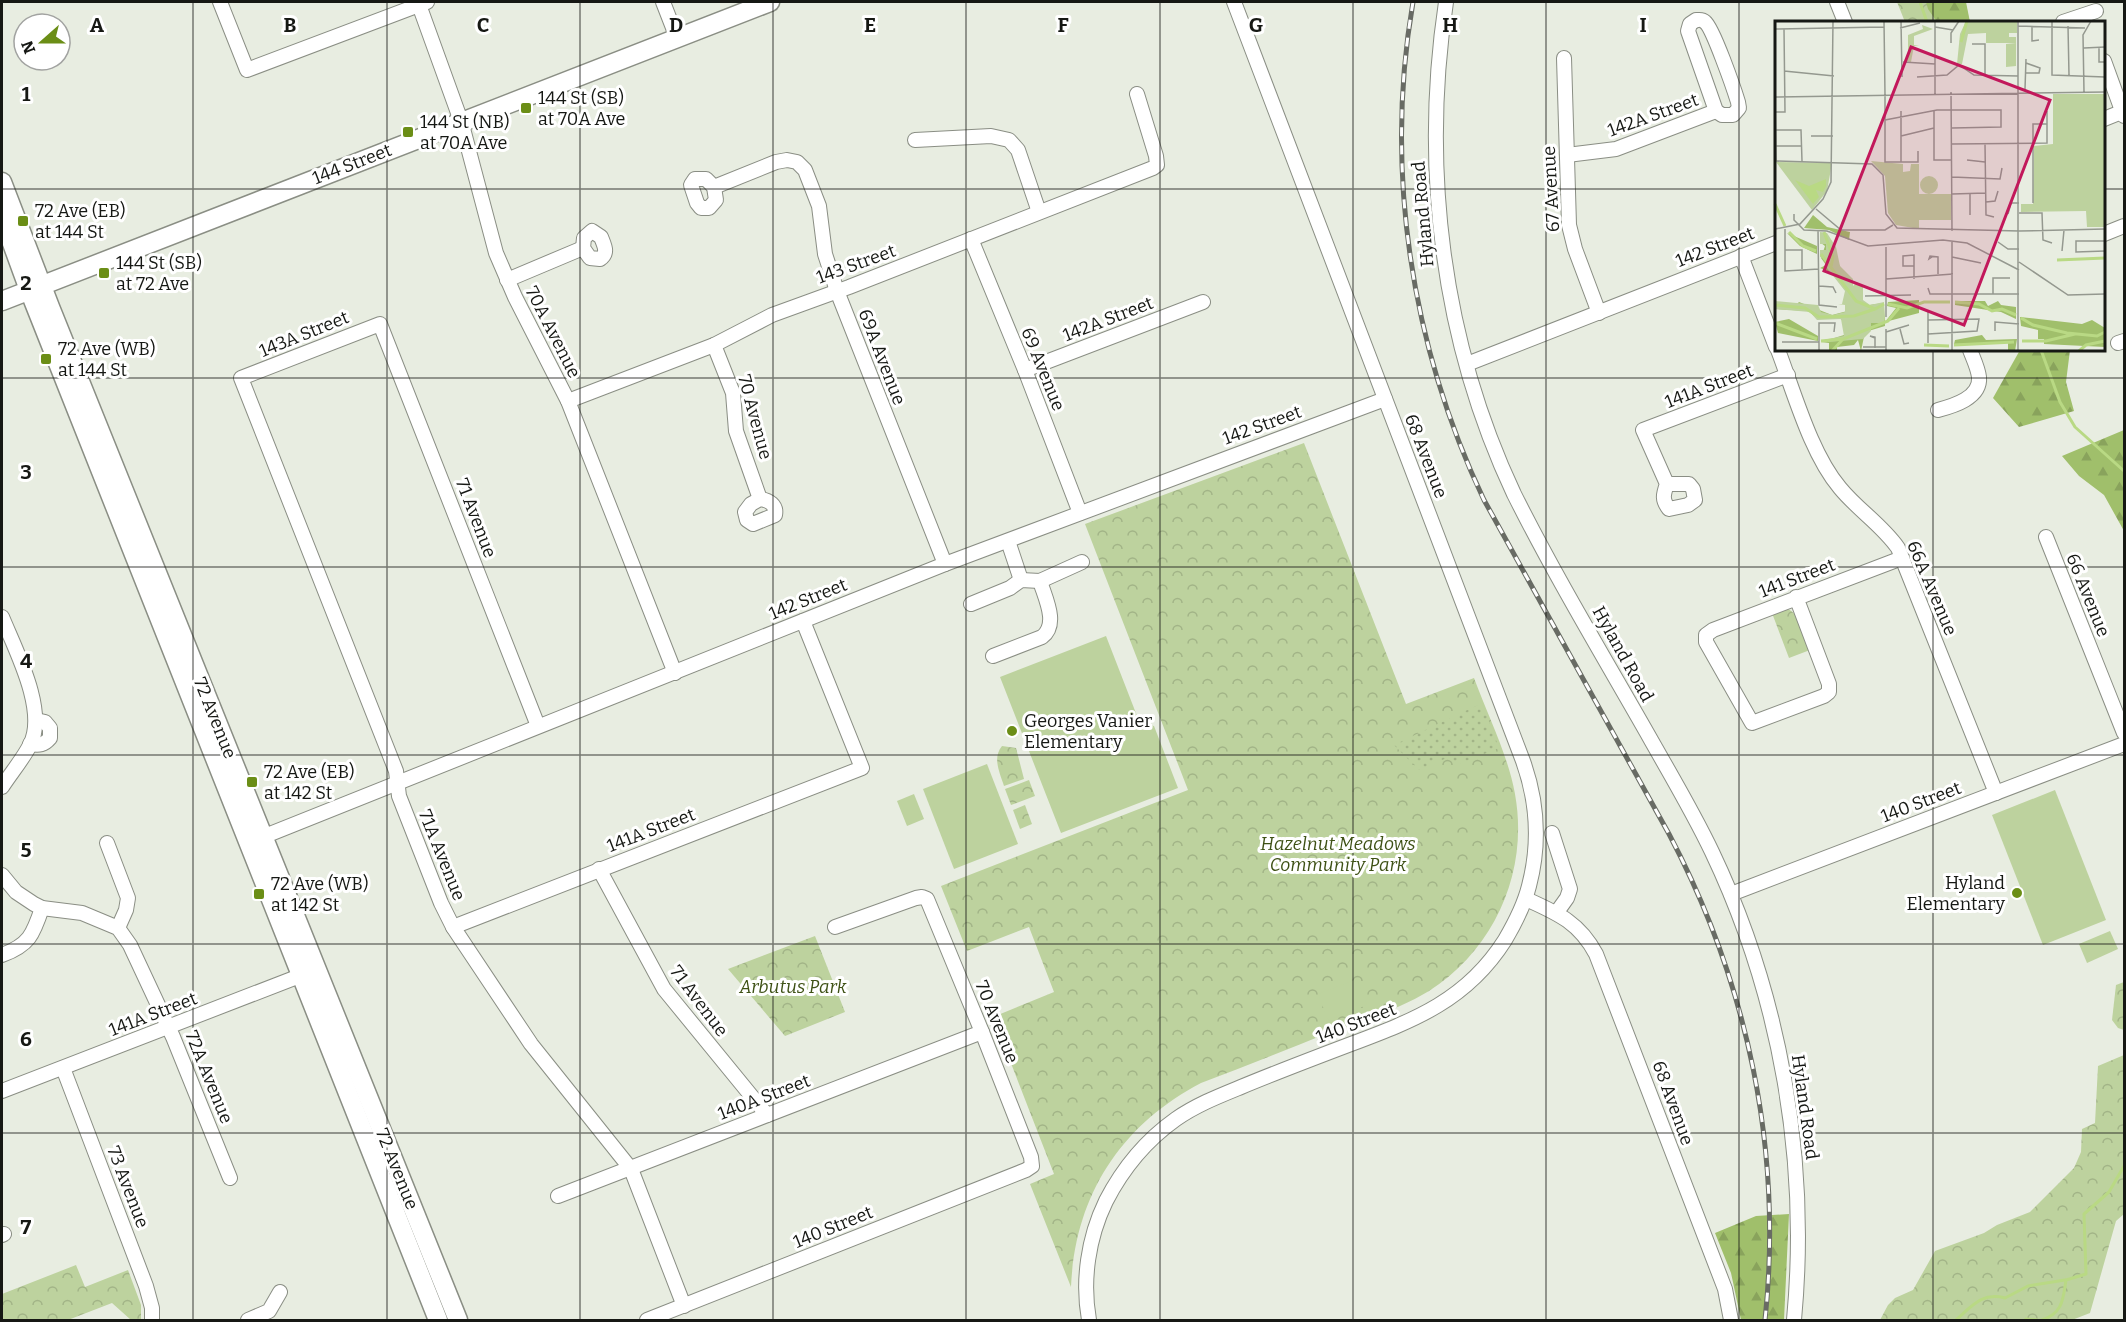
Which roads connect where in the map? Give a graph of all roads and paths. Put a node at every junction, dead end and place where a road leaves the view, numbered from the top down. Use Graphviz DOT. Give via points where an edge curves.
graph roads {
  1 [pos="220,2"];
  2 [pos="422,2"];
  3 [pos="663,2"];
  4 [pos="770,2"];
  5 [pos="1234,2"];
  6 [pos="1446,2"];
  7 [pos="1837,2"];
  8 [pos="2096,12"];
  9 [pos="1845,21"];
  10 [pos="2066,21"];
  11 [pos="677,38"];
  12 [pos="1564,58"];
  13 [pos="2105,66"];
  14 [pos="1137,94"];
  15 [pos="1716,111"];
  16 [pos="2124,113"];
  17 [pos="2105,118"];
  18 [pos="461,121"];
  19 [pos="915,140"];
  20 [pos="1567,155"];
  21 [pos="2,182"];
  22 [pos="714,187"];
  23 [pos="1040,212"];
  24 [pos="2,216"];
  25 [pos="2124,226"];
  26 [pos="2105,233"];
  27 [pos="971,239"];
  28 [pos="1775,243"];
  29 [pos="583,248"];
  30 [pos="1741,256"];
  31 [pos="507,280"];
  32 [pos="35,288"];
  33 [pos="837,291"];
  34 [pos="2,301"];
  35 [pos="1203,302"];
  36 [pos="1599,313"];
  37 [pos="380,324"];
  38 [pos="1775,343"];
  39 [pos="714,345"];
  40 [pos="1778,351"];
  41 [pos="1970,351"];
  42 [pos="1467,364"];
  43 [pos="1025,370"];
  44 [pos="1788,375"];
  45 [pos="241,378"];
  46 [pos="1385,399"];
  47 [pos="568,401"];
  48 [pos="1938,410"];
  49 [pos="1667,484"];
  50 [pos="760,499"];
  51 [pos="1080,513"];
  52 [pos="2046,537"];
  53 [pos="1008,541"];
  54 [pos="1902,558"];
  55 [pos="1082,562"];
  56 [pos="945,564"];
  57 [pos="1022,580"];
  58 [pos="1040,581"];
  59 [pos="1796,597"];
  60 [pos="971,604"];
  61 [pos="2,617"];
  62 [pos="803,621"];
  63 [pos="993,656"];
  64 [pos="675,673"];
  65 [pos="538,726"];
  66 [pos="2124,733"];
  67 [pos="2124,744"];
  68 [pos="398,782"];
  69 [pos="2,787"];
  70 [pos="1996,793"];
  71 [pos="1552,833"];
  72 [pos="256,840"];
  73 [pos="107,843"];
  74 [pos="599,869"];
  75 [pos="2,875"];
  76 [pos="1731,894"];
  77 [pos="1526,899"];
  78 [pos="42,908"];
  79 [pos="1557,912"];
  80 [pos="453,927"];
  81 [pos="835,927"];
  82 [pos="118,928"];
  83 [pos="2,955"];
  84 [pos="309,973"];
  85 [pos="168,1027"];
  86 [pos="982,1032"];
  87 [pos="63,1068"];
  88 [pos="2,1091"];
  89 [pos="767,1115"];
  90 [pos="1032,1166"];
  91 [pos="631,1169"];
  92 [pos="230,1178"];
  93 [pos="558,1196"];
  94 [pos="280,1292"];
  95 [pos="684,1306"];
  96 [pos="152,1320"];
  97 [pos="248,1320"];
  98 [pos="438,1320"];
  99 [pos="458,1320"];
  100 [pos="647,1320"];
  101 [pos="1089,1320"];
  102 [pos="1731,1320"];
  103 [pos="1794,1320"];
  1 -- 2 [label="street" via="247,70"];
  2 -- 18 [label="street, 70A Avenue"];
  3 -- 11 [label="street"];
  4 -- 11 [label="main road, 144 Street"];
  5 -- 46 [label="street, 68 Avenue"];
  6 -- 42 [label="street, Hyland Road" via="1436,80 1437,191 1448,284"];
  7 -- 9 [label="street"];
  8 -- 10 [label="street"];
  11 -- 18 [label="main road, 144 Street"];
  12 -- 20 [label="street, 67 Avenue"];
  13 -- 16 [label="street"];
  14 -- 23 [label="street, 143 Street" via="1157,165"];
  15 -- 15 [label="street, 142A Street" via="1728,117 1733,115 1739,108 1738,102 1708,26 1696,20 1688,31"];
  15 -- 20 [label="street, 142A Street" via="1616,149"];
  16 -- 17 [label="street"];
  18 -- 31 [label="street, 70A Avenue" via="492,240"];
  18 -- 32 [label="main road, 144 Street"];
  19 -- 23 [label="street" via="991,135 1009,140 1018,150"];
  20 -- 36 [label="street, 67 Avenue" via="1569,225"];
  21 -- 32 [label="main road, 72 Avenue"];
  22 -- 33 [label="street, 69A Avenue" via="782,160 797,162 805,170 819,206 825,254"];
  23 -- 27 [label="street, 143 Street"];
  24 -- 32 [label="main road, 72 Avenue"];
  25 -- 26 [label="street"];
  27 -- 33 [label="street, 143 Street"];
  27 -- 43 [label="street, 69 Avenue"];
  28 -- 30 [label="street, 142 Street"];
  29 -- 31 [label="street"];
  30 -- 36 [label="street, 142 Street"];
  30 -- 38 [label="street, 66A Avenue"];
  31 -- 47 [label="street, 70A Avenue"];
  32 -- 34 [label="main road, 144 Street"];
  32 -- 72 [label="main road, 72 Avenue"];
  33 -- 39 [label="street, 143 Street" via="772,315"];
  33 -- 56 [label="street, 69A Avenue"];
  35 -- 43 [label="street, 142A Street"];
  36 -- 42 [label="street, 142 Street"];
  37 -- 45 [label="street, 143A Street"];
  37 -- 65 [label="street, 71 Avenue"];
  39 -- 47 [label="street, 143 Street"];
  39 -- 50 [label="street, 70 Avenue" via="733,393 736,431"];
  40 -- 44 [label="street, 66A Avenue"];
  41 -- 48 [label="street" via="1979,380 1972,393 1961,403"];
  42 -- 76 [label="street, Hyland Road" via="1483,421 1514,494 1690,810"];
  43 -- 51 [label="street, 69 Avenue"];
  44 -- 49 [label="street, 141A Street" via="1643,430"];
  44 -- 54 [label="street, 66A Avenue" via="1820,458 1840,488 1893,540"];
  45 -- 68 [label="street, 71A Avenue"];
  46 -- 51 [label="street, 142 Street"];
  46 -- 77 [label="street, 68 Avenue" via="1530,782 1536,835"];
  47 -- 64 [label="street, 70A Avenue"];
  51 -- 53 [label="street, 142 Street"];
  52 -- 66 [label="street, 66 Avenue"];
  53 -- 56 [label="street, 142 Street"];
  53 -- 57 [label="street"];
  54 -- 59 [label="street, 141 Street"];
  54 -- 70 [label="street, 66A Avenue"];
  55 -- 58 [label="street"];
  56 -- 62 [label="street, 142 Street"];
  57 -- 58 [label="street"];
  57 -- 60 [label="street"];
  58 -- 63 [label="street" via="1051,620 1047,633"];
  59 -- 59 [label="street, 141 Street" via="1706,635 1706,642 1752,723 1829,692"];
  61 -- 69 [label="street" via="26,678 36,720 30,744"];
  62 -- 64 [label="street, 142 Street"];
  62 -- 74 [label="street, 141A Street" via="861,768"];
  64 -- 65 [label="street, 142 Street"];
  65 -- 68 [label="street, 142 Street"];
  67 -- 70 [label="street, 140 Street"];
  68 -- 72 [label="street, 142 Street"];
  68 -- 80 [label="street, 71A Avenue" via="399,796"];
  70 -- 76 [label="street, 140 Street"];
  71 -- 79 [label="street" via="1570,889"];
  72 -- 84 [label="main road, 72 Avenue"];
  73 -- 82 [label="street" via="128,898"];
  74 -- 80 [label="street, 141A Street"];
  74 -- 89 [label="street, 71 Avenue" via="664,989"];
  75 -- 78 [label="street" via="16,892"];
  76 -- 103 [label="street, Hyland Road" via="1765,994 1788,1104 1798,1214"];
  77 -- 79 [label="street, 68 Avenue"];
  77 -- 101 [label="street, 140 Street" via="1492,959 1445,1003 1389,1030 1213,1099 1159,1132 1114,1185 1096,1227 1087,1266 1085,1294"];
  78 -- 82 [label="street" via="82,913"];
  78 -- 83 [label="street" via="30,939"];
  79 -- 102 [label="street, 68 Avenue" via="1580,930 1596,954 1725,1289"];
  80 -- 91 [label="street, 71A Avenue" via="531,1044"];
  81 -- 86 [label="street, 70 Avenue" via="922,897 929,903"];
  82 -- 85 [label="street, 72A Avenue" via="130,945"];
  84 -- 85 [label="street, 141A Street"];
  84 -- 98 [label="main road, 72 Avenue"];
  84 -- 99 [label="main road, 72 Avenue"];
  85 -- 87 [label="street, 141A Street"];
  85 -- 92 [label="street, 72A Avenue"];
  86 -- 89 [label="street, 140A Street"];
  86 -- 90 [label="street, 70 Avenue"];
  87 -- 88 [label="street, 141A Street"];
  87 -- 96 [label="street, 73 Avenue" via="146,1286"];
  89 -- 91 [label="street, 140A Street"];
  90 -- 95 [label="street, 140 Street"];
  91 -- 93 [label="street, 140A Street"];
  91 -- 95 [label="street, 71A Avenue"];
  94 -- 97 [label="street" via="269,1311"];
  95 -- 100 [label="street, 140 Street"];
}
